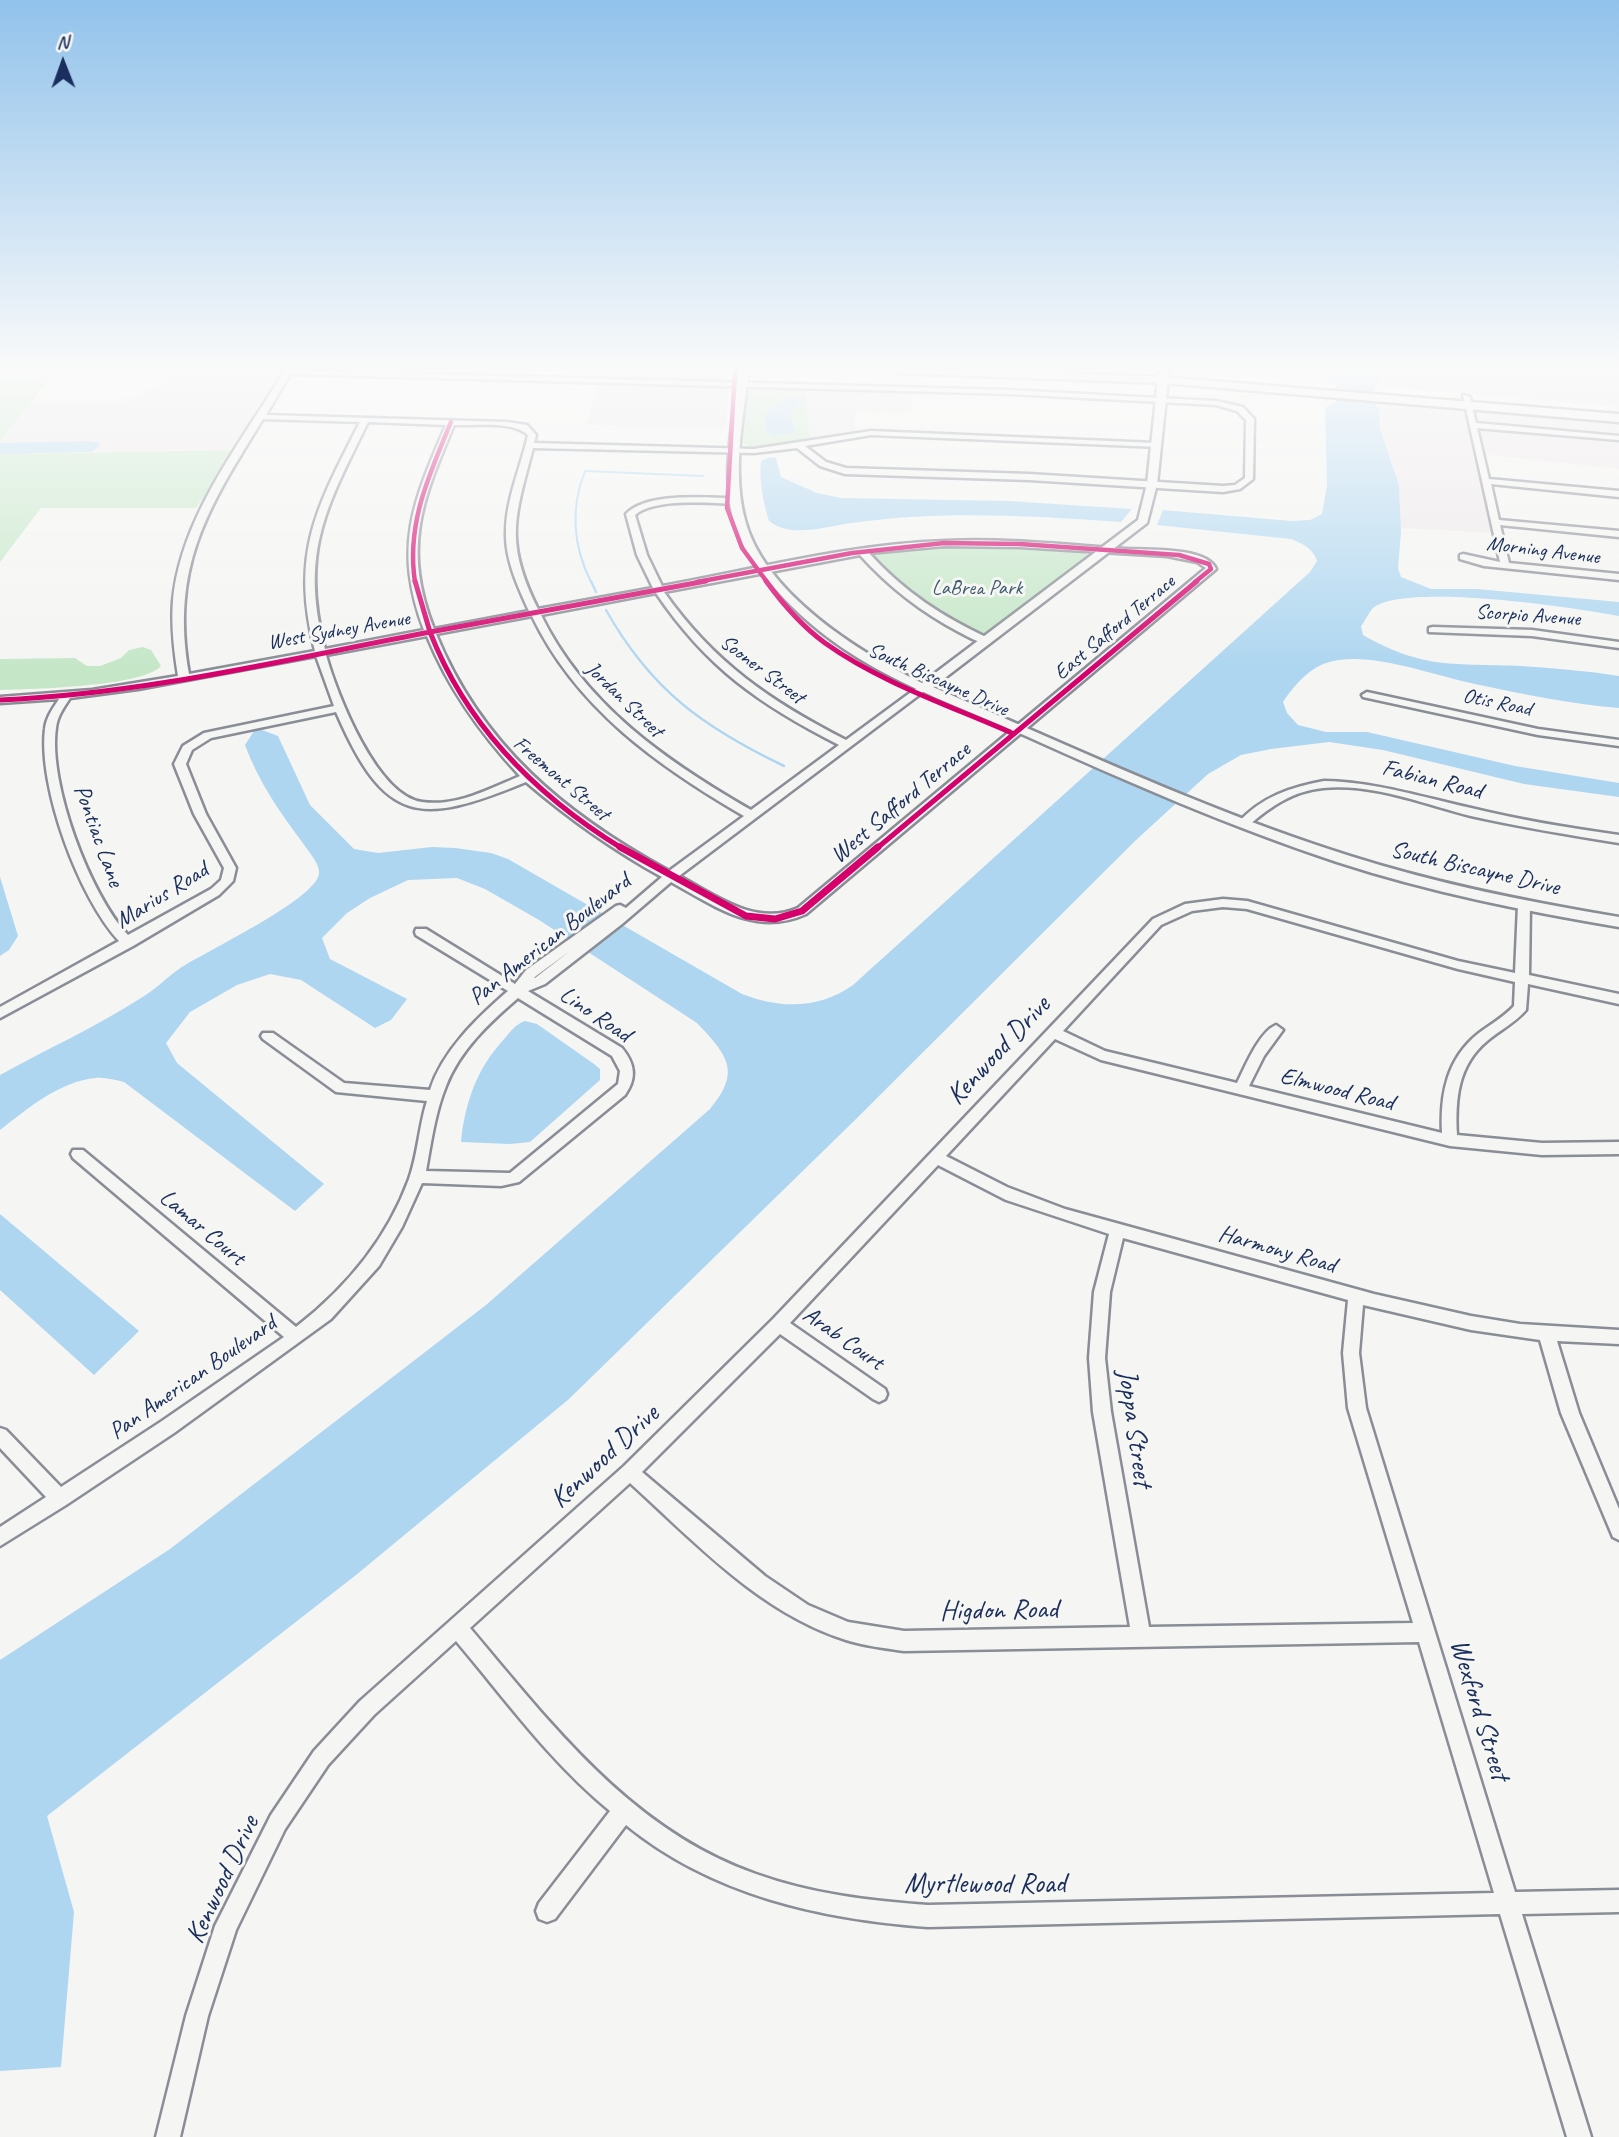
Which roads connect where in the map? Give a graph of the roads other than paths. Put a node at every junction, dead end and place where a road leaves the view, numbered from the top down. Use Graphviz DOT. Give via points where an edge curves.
graph roads {
  1 [pos="230,470"];
  2 [pos="341,470"];
  3 [pos="432,470"];
  4 [pos="523,470"];
  5 [pos="732,470"];
  6 [pos="841,470"];
  7 [pos="1153,470"];
  8 [pos="1249,470"];
  9 [pos="1482,470"];
  10 [pos="1485,481"];
  11 [pos="1152,484"];
  12 [pos="1619,494"];
  13 [pos="730,501"];
  14 [pos="1495,522"];
  15 [pos="1619,534"];
  16 [pos="1108,550"];
  17 [pos="863,552"];
  18 [pos="1463,556"];
  19 [pos="1505,565"];
  20 [pos="763,571"];
  21 [pos="1619,577"];
  22 [pos="659,590"];
  23 [pos="534,613"];
  24 [pos="1433,629"];
  25 [pos="429,632"];
  26 [pos="986,641"];
  27 [pos="1619,645"];
  28 [pos="322,652"];
  29 [pos="184,678"];
  30 [pos="919,691"];
  31 [pos="1367,695"];
  32 [pos="66,696"];
  33 [pos="0,700"];
  34 [pos="339,708"];
  35 [pos="1017,731"];
  36 [pos="1619,743"];
  37 [pos="847,745"];
  38 [pos="526,778"];
  39 [pos="752,816"];
  40 [pos="1244,823"];
  41 [pos="1619,839"];
  42 [pos="669,877"];
  43 [pos="1524,905"];
  44 [pos="807,907"];
  45 [pos="1619,922"];
  46 [pos="421,932"];
  47 [pos="128,943"];
  48 [pos="1523,979"];
  49 [pos="517,990"];
  50 [pos="1619,999"];
  51 [pos="0,1013"];
  52 [pos="1276,1030"];
  53 [pos="1053,1032"];
  54 [pos="268,1036"];
  55 [pos="1240,1090"];
  56 [pos="435,1096"];
  57 [pos="1450,1140"];
  58 [pos="1619,1148"];
  59 [pos="78,1154"];
  60 [pos="936,1157"];
  61 [pos="417,1177"];
  62 [pos="1118,1229"];
  63 [pos="1356,1296"];
  64 [pos="779,1324"];
  65 [pos="1547,1335"];
  66 [pos="296,1337"];
  67 [pos="1619,1337"];
  68 [pos="879,1394"];
  69 [pos="0,1437"];
  70 [pos="630,1472"];
  71 [pos="60,1499"];
  72 [pos="1619,1531"];
  73 [pos="0,1537"];
  74 [pos="457,1628"];
  75 [pos="1426,1632"];
  76 [pos="1141,1635"];
  77 [pos="624,1810"];
  78 [pos="1619,1902"];
  79 [pos="1509,1904"];
  80 [pos="547,1911"];
  81 [pos="168,2137"];
  82 [pos="1579,2137"];
  1 -- 29 [label="street" via="211,500 187,558 177,610"];
  2 -- 28 [label="street" via="314,538 309,587"];
  3 -- 25 [label="street, Freemont Street" via="412,537 414,581"];
  4 -- 23 [label="street, Jordan Street" via="510,533 516,566"];
  5 -- 13 [label="street, South Biscayne Drive"];
  6 -- 11 [label="street"];
  7 -- 11 [label="street, Pan American Boulevard"];
  8 -- 11 [label="street" via="1249,479 1237,487"];
  9 -- 10 [label="street"];
  10 -- 12 [label="street"];
  10 -- 14 [label="street"];
  11 -- 16 [label="street, Pan American Boulevard" via="1143,521"];
  13 -- 20 [label="street, South Biscayne Drive" via="737,538"];
  13 -- 22 [label="street, Sooner Street" via="652,503 633,509 630,514 638,545"];
  14 -- 15 [label="street"];
  14 -- 19 [label="street"];
  16 -- 17 [label="street, West Sydney Avenue" via="951,543"];
  16 -- 26 [label="street, Pan American Boulevard"];
  16 -- 35 [label="street, East Safford Terrace" via="1193,557 1208,562 1211,569"];
  17 -- 20 [label="street, West Sydney Avenue"];
  17 -- 26 [label="street" via="918,606"];
  18 -- 19 [label="street, Morning Avenue"];
  19 -- 21 [label="street, Morning Avenue"];
  20 -- 22 [label="street, West Sydney Avenue"];
  20 -- 30 [label="street, South Biscayne Drive" via="788,610 824,642 870,670"];
  22 -- 23 [label="street, West Sydney Avenue"];
  22 -- 37 [label="street, Sooner Street" via="690,635 731,676 792,717"];
  23 -- 25 [label="street, West Sydney Avenue"];
  23 -- 39 [label="street, Jordan Street" via="564,666 614,723 669,766"];
  24 -- 27 [label="street, Scorpio Avenue" via="1532,633"];
  25 -- 28 [label="street, West Sydney Avenue"];
  25 -- 38 [label="street, Freemont Street" via="465,706"];
  26 -- 30 [label="street, Pan American Boulevard"];
  28 -- 29 [label="street, West Sydney Avenue"];
  28 -- 34 [label="street"];
  29 -- 32 [label="street, West Sydney Avenue"];
  30 -- 35 [label="street, South Biscayne Drive"];
  30 -- 37 [label="street, Pan American Boulevard"];
  31 -- 36 [label="street, Otis Road" via="1538,732"];
  32 -- 33 [label="street, West Sydney Avenue"];
  32 -- 47 [label="street, Pontiac Lane" via="50,729 60,803 88,881 111,925"];
  34 -- 38 [label="street" via="388,790 403,800 429,806 457,803"];
  34 -- 47 [label="street, Marius Road" via="214,733 184,751 183,775 230,868 229,877 215,891"];
  35 -- 40 [label="street, South Biscayne Drive"];
  35 -- 44 [label="street, West Safford Terrace"];
  37 -- 39 [label="street, Pan American Boulevard"];
  38 -- 42 [label="street, Freemont Street" via="589,828"];
  39 -- 42 [label="street, Pan American Boulevard"];
  40 -- 41 [label="street, Fabian Road" via="1260,807 1288,791 1347,784"];
  40 -- 43 [label="street, South Biscayne Drive" via="1379,870"];
  42 -- 44 [label="street, Freemont Street" via="746,916 781,918"];
  42 -- 49 [label="street, Pan American Boulevard" via="562,957 540,981"];
  43 -- 45 [label="street, South Biscayne Drive"];
  43 -- 48 [label="street"];
  46 -- 49 [label="street, Lino Road"];
  47 -- 51 [label="street, Marius Road"];
  48 -- 50 [label="street, Kenwood Drive"];
  48 -- 53 [label="street, Kenwood Drive" via="1205,896 1157,922"];
  48 -- 57 [label="street" via="1519,1010 1471,1047 1457,1069 1449,1098"];
  49 -- 56 [label="street, Pan American Boulevard" via="467,1039"];
  49 -- 61 [label="street, Lino Road" via="617,1052 628,1070 624,1086 514,1178"];
  52 -- 55 [label="street"];
  53 -- 55 [label="street, Elmwood Road" via="1093,1052"];
  53 -- 60 [label="street, Kenwood Drive"];
  54 -- 56 [label="street" via="341,1088"];
  55 -- 57 [label="street, Elmwood Road"];
  56 -- 61 [label="street, Pan American Boulevard"];
  57 -- 58 [label="street, Elmwood Road" via="1542,1149"];
  59 -- 66 [label="street, Lamar Court"];
  60 -- 62 [label="street, Harmony Road" via="1012,1196"];
  60 -- 64 [label="street, Kenwood Drive"];
  61 -- 66 [label="street, Pan American Boulevard" via="402,1214 373,1261 333,1307"];
  62 -- 63 [label="street, Harmony Road"];
  62 -- 76 [label="street, Joppa Street" via="1102,1292 1097,1358 1102,1412"];
  63 -- 65 [label="street, Harmony Road" via="1460,1322"];
  63 -- 75 [label="street, Wexford Street" via="1351,1362 1357,1408"];
  64 -- 68 [label="street, Arab Court"];
  64 -- 70 [label="street, Kenwood Drive"];
  65 -- 67 [label="street, Harmony Road"];
  65 -- 72 [label="street" via="1570,1413"];
  66 -- 71 [label="street, Pan American Boulevard"];
  69 -- 71 [label="street"];
  70 -- 74 [label="street, Kenwood Drive"];
  70 -- 76 [label="street, Higdon Road" via="765,1590 829,1627 904,1641"];
  71 -- 73 [label="street, Pan American Boulevard"];
  74 -- 77 [label="street, Myrtlewood Road" via="569,1757"];
  74 -- 81 [label="street, Kenwood Drive" via="343,1732 278,1822 241,1891 211,1969"];
  75 -- 76 [label="street, Higdon Road"];
  75 -- 79 [label="street, Wexford Street"];
  77 -- 79 [label="street, Myrtlewood Road" via="675,1847 737,1878 803,1900 872,1913 928,1916"];
  77 -- 80 [label="street"];
  78 -- 79 [label="street, Myrtlewood Road"];
  79 -- 82 [label="street, Wexford Street"];
}
